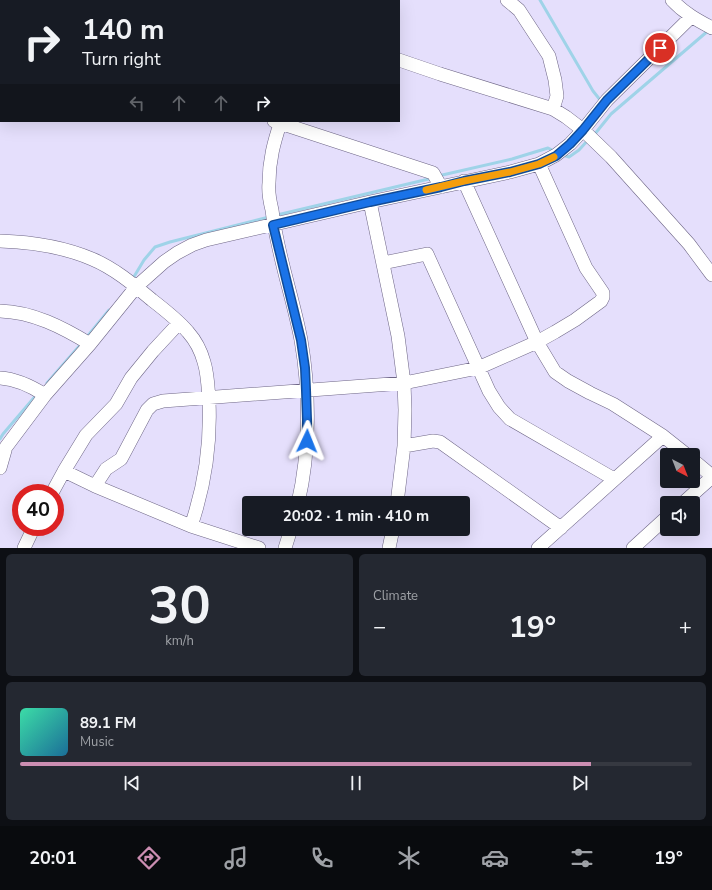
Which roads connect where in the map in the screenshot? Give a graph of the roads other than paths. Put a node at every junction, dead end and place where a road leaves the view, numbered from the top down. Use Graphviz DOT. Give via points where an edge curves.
graph roads {
  1 [pos="507,0"];
  2 [pos="672,0"];
  3 [pos="691,17"];
  4 [pos="712,28"];
  5 [pos="400,60"];
  6 [pos="553,109"];
  7 [pos="278,122"];
  8 [pos="583,130"];
  9 [pos="539,164"];
  10 [pos="464,181"];
  11 [pos="441,187"];
  12 [pos="370,202"];
  13 [pos="273,225"];
  14 [pos="0,241"];
  15 [pos="383,263"];
  16 [pos="712,275"];
  17 [pos="136,287"];
  18 [pos="0,311"];
  19 [pos="179,323"];
  20 [pos="537,342"];
  21 [pos="90,344"];
  22 [pos="478,368"];
  23 [pos="0,378"];
  24 [pos="404,383"];
  25 [pos="306,390"];
  26 [pos="45,395"];
  27 [pos="209,397"];
  28 [pos="663,436"];
  29 [pos="3,446"];
  30 [pos="404,446"];
  31 [pos="678,448"];
  32 [pos="700,466"];
  33 [pos="0,468"];
  34 [pos="64,471"];
  35 [pos="712,477"];
  36 [pos="614,480"];
  37 [pos="57,484"];
  38 [pos="95,486"];
  39 [pos="300,496"];
  40 [pos="398,496"];
  41 [pos="691,496"];
  42 [pos="660,523"];
  43 [pos="191,526"];
  44 [pos="561,528"];
  45 [pos="30,536"];
  46 [pos="289,536"];
  47 [pos="392,536"];
  48 [pos="24,548"];
  49 [pos="259,548"];
  50 [pos="285,548"];
  51 [pos="389,548"];
  52 [pos="538,548"];
  53 [pos="633,548"];
  1 -- 6 [label="street" via="519,10 549,56 557,96"];
  2 -- 3 [label="street"];
  3 -- 4 [label="street"];
  3 -- 8 [label="street" via="607,100"];
  5 -- 6 [label="street"];
  6 -- 8 [label="street"];
  7 -- 11 [label="street" via="433,173"];
  7 -- 13 [label="street" via="268,185"];
  8 -- 9 [label="street" via="556,156"];
  8 -- 16 [label="street" via="690,244"];
  9 -- 10 [label="street"];
  9 -- 20 [label="street" via="586,268 604,293 604,297 575,320"];
  10 -- 11 [label="street"];
  10 -- 20 [label="street"];
  11 -- 12 [label="street"];
  12 -- 13 [label="street"];
  12 -- 15 [label="street"];
  13 -- 17 [label="street" via="192,245 164,262"];
  13 -- 25 [label="street" via="301,340"];
  14 -- 17 [label="street" via="51,247 92,259 110,268"];
  15 -- 22 [label="street" via="427,254"];
  15 -- 24 [label="street" via="398,336"];
  17 -- 19 [label="street"];
  17 -- 21 [label="street"];
  18 -- 21 [label="street" via="38,318 69,331"];
  19 -- 27 [label="street" via="199,348 208,378"];
  19 -- 34 [label="street" via="131,378 116,404 86,435"];
  20 -- 22 [label="street"];
  20 -- 28 [label="street" via="555,372 613,404"];
  21 -- 26 [label="street"];
  22 -- 24 [label="street"];
  22 -- 36 [label="street" via="489,392 510,419"];
  23 -- 26 [label="street" via="30,386"];
  24 -- 25 [label="street"];
  24 -- 30 [label="street"];
  25 -- 27 [label="street"];
  25 -- 39 [label="street" via="306,452"];
  26 -- 29 [label="street"];
  27 -- 38 [label="street" via="153,404 147,410 121,459 106,468"];
  27 -- 43 [label="street" via="209,446 202,489"];
  28 -- 31 [label="street"];
  28 -- 36 [label="street"];
  29 -- 33 [label="street"];
  30 -- 40 [label="street"];
  30 -- 44 [label="street" via="440,442"];
  32 -- 35 [label="street"];
  34 -- 37 [label="street"];
  34 -- 38 [label="street"];
  35 -- 41 [label="street"];
  36 -- 44 [label="street"];
  38 -- 43 [label="street"];
  42 -- 53 [label="street"];
  43 -- 49 [label="street"];
  44 -- 52 [label="street"];
  45 -- 48 [label="street"];
  46 -- 50 [label="street"];
  47 -- 51 [label="street"];
}
